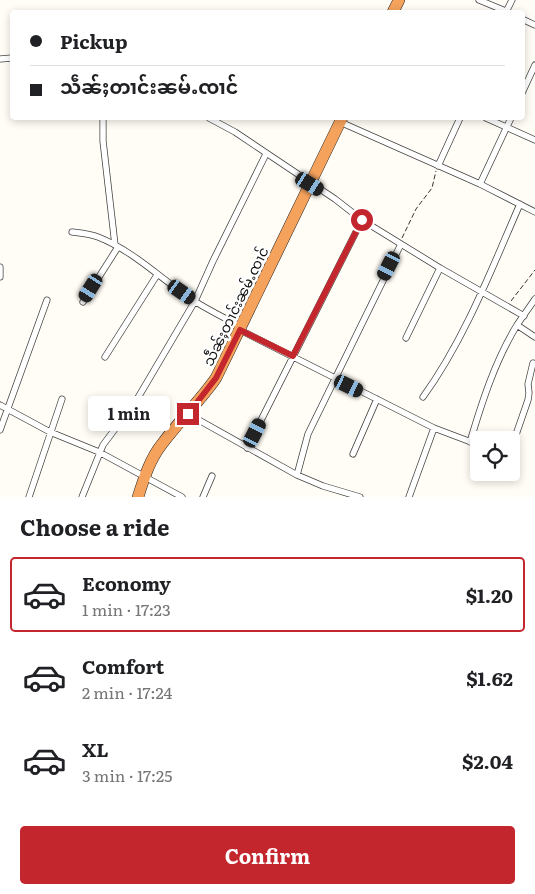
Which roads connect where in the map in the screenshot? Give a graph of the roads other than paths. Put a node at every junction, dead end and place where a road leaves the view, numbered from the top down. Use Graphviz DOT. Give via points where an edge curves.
graph roads {
  1 [pos="479,0"];
  2 [pos="502,10"];
  3 [pos="535,65"];
  4 [pos="525,87"];
  5 [pos="103,120"];
  6 [pos="212,120"];
  7 [pos="341,120"];
  8 [pos="459,120"];
  9 [pos="491,120"];
  10 [pos="510,120"];
  11 [pos="507,127"];
  12 [pos="535,140"];
  13 [pos="266,154"];
  14 [pos="438,166"];
  15 [pos="310,184"];
  16 [pos="480,184"];
  17 [pos="520,204"];
  18 [pos="535,212"];
  19 [pos="362,220"];
  20 [pos="72,232"];
  21 [pos="400,243"];
  22 [pos="116,246"];
  23 [pos="0,266"];
  24 [pos="440,268"];
  25 [pos="157,275"];
  26 [pos="0,277"];
  27 [pos="482,291"];
  28 [pos="535,299"];
  29 [pos="47,300"];
  30 [pos="195,301"];
  31 [pos="83,302"];
  32 [pos="524,316"];
  33 [pos="517,326"];
  34 [pos="241,328"];
  35 [pos="535,337"];
  36 [pos="406,338"];
  37 [pos="293,356"];
  38 [pos="105,357"];
  39 [pos="533,363"];
  40 [pos="334,378"];
  41 [pos="423,397"];
  42 [pos="62,399"];
  43 [pos="377,399"];
  44 [pos="0,406"];
  45 [pos="7,409"];
  46 [pos="188,414"];
  47 [pos="434,428"];
  48 [pos="0,430"];
  49 [pos="473,431"];
  50 [pos="517,431"];
  51 [pos="50,432"];
  52 [pos="470,442"];
  53 [pos="247,448"];
  54 [pos="99,452"];
  55 [pos="353,454"];
  56 [pos="297,475"];
  57 [pos="145,476"];
  58 [pos="212,476"];
  59 [pos="29,496"];
  60 [pos="82,496"];
  61 [pos="138,496"];
  62 [pos="182,496"];
  63 [pos="203,496"];
  64 [pos="360,496"];
  65 [pos="409,496"];
  1 -- 2 [label="street"];
  3 -- 4 [label="street"];
  5 -- 22 [label="street"];
  6 -- 13 [label="street"];
  7 -- 14 [label="street"];
  7 -- 15 [label="highway, သဵၼ်ႈတၢင်းၼမ်ႉၸၢင်"];
  8 -- 14 [label="street"];
  9 -- 11 [label="street"];
  10 -- 11 [label="street"];
  11 -- 12 [label="street"];
  11 -- 16 [label="street"];
  13 -- 15 [label="street"];
  13 -- 30 [label="street"];
  14 -- 16 [label="street"];
  15 -- 19 [label="street"];
  15 -- 34 [label="highway, သဵၼ်ႈတၢင်းၼမ်ႉၸၢင်"];
  16 -- 17 [label="street"];
  17 -- 18 [label="street"];
  17 -- 27 [label="street"];
  19 -- 21 [label="street"];
  19 -- 37 [label="street"];
  20 -- 22 [label="street" via="94,236"];
  21 -- 24 [label="street"];
  21 -- 40 [label="street"];
  22 -- 25 [label="street"];
  22 -- 31 [label="street"];
  23 -- 26 [label="street"];
  24 -- 27 [label="street"];
  24 -- 36 [label="street"];
  25 -- 30 [label="street"];
  25 -- 38 [label="street"];
  27 -- 32 [label="street"];
  27 -- 41 [label="street" via="447,360"];
  28 -- 32 [label="street"];
  29 -- 45 [label="street"];
  30 -- 34 [label="street"];
  30 -- 54 [label="street" via="136,401"];
  32 -- 33 [label="street"];
  33 -- 35 [label="street"];
  33 -- 49 [label="street" via="496,367"];
  34 -- 37 [label="street"];
  34 -- 46 [label="highway, သဵၼ်ႈတၢင်းၼမ်ႉၸၢင်" via="216,378"];
  37 -- 40 [label="street"];
  37 -- 53 [label="street"];
  39 -- 50 [label="street" via="528,400"];
  40 -- 43 [label="street"];
  40 -- 56 [label="street" via="308,434"];
  42 -- 51 [label="street"];
  43 -- 47 [label="street"];
  43 -- 55 [label="street"];
  44 -- 45 [label="street"];
  45 -- 48 [label="street"];
  45 -- 51 [label="street"];
  46 -- 53 [label="street"];
  46 -- 57 [label="highway, သဵၼ်ႈတၢင်းၼမ်ႉၸၢင်" via="162,444"];
  47 -- 52 [label="street"];
  47 -- 65 [label="street"];
  51 -- 54 [label="street"];
  51 -- 59 [label="street"];
  53 -- 56 [label="street"];
  54 -- 57 [label="street"];
  54 -- 60 [label="street"];
  56 -- 64 [label="street"];
  57 -- 61 [label="highway, သဵၼ်ႈတၢင်းၼမ်ႉၸၢင်"];
  57 -- 62 [label="street"];
  58 -- 63 [label="street"];
}
